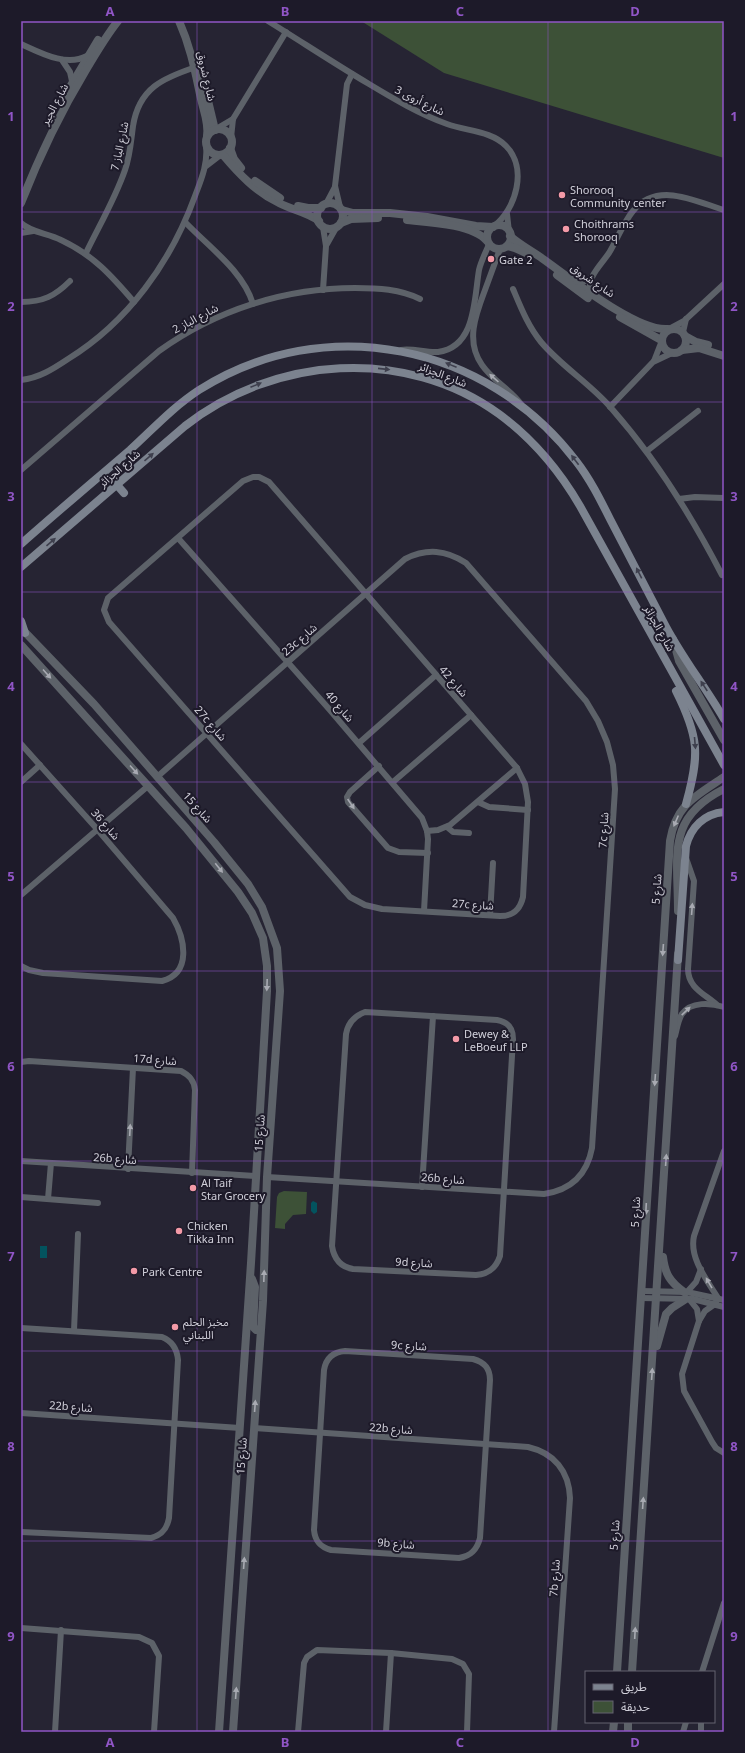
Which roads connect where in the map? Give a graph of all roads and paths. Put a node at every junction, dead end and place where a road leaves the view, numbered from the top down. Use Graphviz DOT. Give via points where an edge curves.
graph roads {
  1 [pos="111,21"];
  2 [pos="118,21"];
  3 [pos="179,21"];
  4 [pos="185,21"];
  5 [pos="268,21"];
  6 [pos="286,32"];
  7 [pos="21,44"];
  8 [pos="87,56"];
  9 [pos="62,60"];
  10 [pos="196,67"];
  11 [pos="352,74"];
  12 [pos="72,81"];
  13 [pos="233,119"];
  14 [pos="216,130"];
  15 [pos="207,136"];
  16 [pos="231,138"];
  17 [pos="206,146"];
  18 [pos="230,148"];
  19 [pos="221,155"];
  20 [pos="206,166"];
  21 [pos="335,186"];
  22 [pos="21,189"];
  23 [pos="21,203"];
  24 [pos="324,206"];
  25 [pos="341,208"];
  26 [pos="724,210"];
  27 [pos="507,214"];
  28 [pos="21,223"];
  29 [pos="186,223"];
  30 [pos="321,224"];
  31 [pos="339,225"];
  32 [pos="494,227"];
  33 [pos="34,231"];
  34 [pos="21,233"];
  35 [pos="510,234"];
  36 [pos="488,242"];
  37 [pos="326,246"];
  38 [pos="503,248"];
  39 [pos="86,253"];
  40 [pos="480,269"];
  41 [pos="492,273"];
  42 [pos="591,278"];
  43 [pos="70,281"];
  44 [pos="575,282"];
  45 [pos="724,284"];
  46 [pos="514,289"];
  47 [pos="322,290"];
  48 [pos="590,293"];
  49 [pos="420,299"];
  50 [pos="21,302"];
  51 [pos="134,302"];
  52 [pos="253,304"];
  53 [pos="687,318"];
  54 [pos="670,329"];
  55 [pos="684,334"];
  56 [pos="661,341"];
  57 [pos="399,350"];
  58 [pos="682,350"];
  59 [pos="724,350"];
  60 [pos="672,353"];
  61 [pos="724,356"];
  62 [pos="653,362"];
  63 [pos="21,380"];
  64 [pos="522,406"];
  65 [pos="610,407"];
  66 [pos="698,411"];
  67 [pos="647,452"];
  68 [pos="21,470"];
  69 [pos="269,482"];
  70 [pos="117,485"];
  71 [pos="124,493"];
  72 [pos="724,498"];
  73 [pos="679,499"];
  74 [pos="30,536"];
  75 [pos="21,538"];
  76 [pos="178,538"];
  77 [pos="21,544"];
  78 [pos="466,563"];
  79 [pos="21,567"];
  80 [pos="723,575"];
  81 [pos="366,593"];
  82 [pos="21,621"];
  83 [pos="23,630"];
  84 [pos="673,640"];
  85 [pos="21,645"];
  86 [pos="288,662"];
  87 [pos="668,667"];
  88 [pos="436,675"];
  89 [pos="714,702"];
  90 [pos="724,710"];
  91 [pos="471,715"];
  92 [pos="724,719"];
  93 [pos="207,733"];
  94 [pos="724,740"];
  95 [pos="358,743"];
  96 [pos="21,744"];
  97 [pos="40,765"];
  98 [pos="724,765"];
  99 [pos="379,766"];
  100 [pos="517,768"];
  101 [pos="157,776"];
  102 [pos="724,777"];
  103 [pos="21,782"];
  104 [pos="393,782"];
  105 [pos="148,786"];
  106 [pos="724,789"];
  107 [pos="478,802"];
  108 [pos="686,804"];
  109 [pos="528,810"];
  110 [pos="724,812"];
  111 [pos="447,827"];
  112 [pos="186,828"];
  113 [pos="98,829"];
  114 [pos="427,831"];
  115 [pos="469,833"];
  116 [pos="214,842"];
  117 [pos="428,853"];
  118 [pos="685,857"];
  119 [pos="493,862"];
  120 [pos="21,895"];
  121 [pos="424,911"];
  122 [pos="490,916"];
  123 [pos="500,916"];
  124 [pos="678,960"];
  125 [pos="21,966"];
  126 [pos="717,1005"];
  127 [pos="724,1007"];
  128 [pos="433,1016"];
  129 [pos="673,1041"];
  130 [pos="264,1047"];
  131 [pos="21,1062"];
  132 [pos="133,1068"];
  133 [pos="274,1084"];
  134 [pos="592,1148"];
  135 [pos="724,1151"];
  136 [pos="21,1161"];
  137 [pos="51,1163"];
  138 [pos="128,1169"];
  139 [pos="192,1173"];
  140 [pos="255,1176"];
  141 [pos="267,1177"];
  142 [pos="337,1181"];
  143 [pos="422,1187"];
  144 [pos="503,1192"];
  145 [pos="21,1197"];
  146 [pos="48,1199"];
  147 [pos="98,1203"];
  148 [pos="661,1232"];
  149 [pos="78,1234"];
  150 [pos="701,1269"];
  151 [pos="250,1277"];
  152 [pos="641,1294"];
  153 [pos="657,1295"];
  154 [pos="686,1296"];
  155 [pos="719,1300"];
  156 [pos="724,1307"];
  157 [pos="699,1321"];
  158 [pos="21,1328"];
  159 [pos="260,1329"];
  160 [pos="74,1331"];
  161 [pos="654,1349"];
  162 [pos="21,1413"];
  163 [pos="175,1423"];
  164 [pos="240,1428"];
  165 [pos="254,1428"];
  166 [pos="320,1433"];
  167 [pos="487,1444"];
  168 [pos="528,1447"];
  169 [pos="724,1453"];
  170 [pos="21,1532"];
  171 [pos="724,1603"];
  172 [pos="21,1628"];
  173 [pos="61,1630"];
  174 [pos="391,1653"];
  175 [pos="617,1671"];
  176 [pos="632,1671"];
  177 [pos="702,1671"];
  178 [pos="55,1732"];
  179 [pos="154,1732"];
  180 [pos="219,1732"];
  181 [pos="233,1732"];
  182 [pos="298,1732"];
  183 [pos="386,1732"];
  184 [pos="467,1732"];
  185 [pos="554,1732"];
  1 -- 8 [label="street, شارع الجير"];
  2 -- 23 [label="street, شارع الجير" via="62,112"];
  3 -- 10 [label="street, شارع شروق"];
  4 -- 14 [label="street, شارع شروق" via="200,63 208,106"];
  5 -- 6 [label="street, شارع أروى 3"];
  6 -- 11 [label="street, شارع أروى 3"];
  6 -- 13 [label="street"];
  7 -- 9 [label="street"];
  8 -- 9 [label="street" via="78,60"];
  8 -- 12 [label="street, شارع الجير"];
  9 -- 12 [label="street" via="70,72"];
  10 -- 15 [label="street, شارع شروق" via="208,124"];
  10 -- 39 [label="street, شارع الباز 7" via="166,78 151,89 141,102 135,118 125,170"];
  11 -- 21 [label="street" via="348,84"];
  11 -- 27 [label="street, شارع أروى 3" via="422,114 460,129 492,136 506,145 515,159 518,174 517,186"];
  12 -- 22 [label="street, شارع الجير"];
  13 -- 14 [label="street"];
  13 -- 16 [label="street"];
  14 -- 15 [label="street"];
  14 -- 16 [label="street" via="227,132"];
  15 -- 17 [label="street"];
  16 -- 18 [label="street"];
  17 -- 19 [label="street" via="213,154"];
  17 -- 20 [label="street"];
  18 -- 19 [label="street"];
  18 -- 24 [label="street" via="236,162 268,191 304,208"];
  19 -- 20 [label="street"];
  19 -- 30 [label="street" via="260,193 312,216"];
  20 -- 29 [label="street"];
  21 -- 24 [label="street"];
  21 -- 25 [label="street"];
  24 -- 25 [label="street" via="334,204"];
  24 -- 30 [label="street" via="318,214"];
  25 -- 31 [label="street" via="343,216"];
  25 -- 32 [label="street" via="353,213 390,213"];
  26 -- 42 [label="street" via="671,194 644,201 633,211"];
  27 -- 32 [label="street, شارع أروى 3"];
  27 -- 35 [label="street, شارع أروى 3"];
  28 -- 33 [label="street"];
  29 -- 51 [label="street" via="168,256"];
  29 -- 52 [label="street" via="236,272 246,286"];
  30 -- 31 [label="street" via="330,229"];
  30 -- 37 [label="street"];
  31 -- 36 [label="street" via="355,219 412,221 471,230 482,235"];
  31 -- 37 [label="street"];
  32 -- 35 [label="street" via="504,227"];
  32 -- 36 [label="street" via="489,232"];
  33 -- 34 [label="street"];
  33 -- 39 [label="street" via="59,238"];
  35 -- 38 [label="street" via="509,243"];
  35 -- 44 [label="street, شارع شروق"];
  36 -- 38 [label="street" via="494,248"];
  36 -- 40 [label="street"];
  37 -- 47 [label="street"];
  38 -- 41 [label="street"];
  38 -- 56 [label="street, شارع شروق" via="515,248 525,253 593,301"];
  39 -- 51 [label="street" via="108,272"];
  40 -- 41 [label="street" via="485,267"];
  40 -- 57 [label="street" via="469,326 461,340 447,350 438,352"];
  64 -- 41 [label="street, one-way" via="512,393 487,371 475,350 474,326"];
  42 -- 44 [label="street"];
  42 -- 48 [label="street"];
  43 -- 50 [label="street" via="61,291 49,298"];
  44 -- 48 [label="street, شارع شروق"];
  45 -- 53 [label="street"];
  46 -- 65 [label="street" via="523,313 541,341"];
  47 -- 49 [label="street, شارع الباز 2" via="389,289"];
  47 -- 52 [label="street, شارع الباز 2"];
  48 -- 54 [label="street, شارع شروق" via="648,326 658,330"];
  51 -- 63 [label="street" via="115,323 82,350 43,374"];
  52 -- 68 [label="street, شارع الباز 2" via="204,324 169,344"];
  53 -- 54 [label="street"];
  53 -- 55 [label="street"];
  54 -- 55 [label="street" via="677,329"];
  54 -- 56 [label="street" via="663,334"];
  55 -- 58 [label="street" via="686,343"];
  55 -- 59 [label="street" via="696,342"];
  56 -- 60 [label="street" via="665,350"];
  56 -- 62 [label="street"];
  64 -- 57 [label="main road, شارع الجزائر, one-way" via="464,371 443,362"];
  57 -- 74 [label="main road, شارع الجزائر" via="350,347 301,351 264,360 228,374 174,408"];
  58 -- 60 [label="street"];
  58 -- 61 [label="street" via="699,348"];
  60 -- 62 [label="street"];
  62 -- 65 [label="street"];
  84 -- 64 [label="main road, شارع الجزائر, one-way" via="586,475 560,441"];
  65 -- 67 [label="street"];
  66 -- 67 [label="street"];
  67 -- 73 [label="street"];
  69 -- 76 [label="street, 27c شارع" via="259,477 243,481"];
  69 -- 81 [label="street, شارع 42"];
  70 -- 71 [label="main road"];
  79 -- 70 [label="main road, شارع الجزائر, one-way"];
  70 -- 87 [label="main road, شارع الجزائر, one-way" via="196,417 221,401 260,384 303,372 332,368 383,369 421,377 449,387 487,406 520,431 549,461 580,506"];
  72 -- 73 [label="street"];
  73 -- 80 [label="street"];
  74 -- 75 [label="main road"];
  74 -- 77 [label="main road, شارع الجزائر"];
  76 -- 86 [label="street, شارع 40"];
  76 -- 93 [label="street, 27c شارع" via="108,598 104,610 109,622"];
  78 -- 81 [label="street, 23c شارع" via="449,553 419,553 405,559"];
  78 -- 134 [label="street, 7c شارع" via="586,701 603,731 613,765 615,797"];
  81 -- 86 [label="street, 23c شارع"];
  81 -- 88 [label="street, شارع 42"];
  82 -- 83 [label="main road"];
  83 -- 101 [label="street, شارع 15" via="94,704"];
  89 -- 84 [label="main road, شارع الجزائر, one-way"];
  84 -- 94 [label="street" via="679,661"];
  85 -- 105 [label="street, شارع 15, one-way"];
  86 -- 93 [label="street, 23c شارع"];
  86 -- 95 [label="street, شارع 40"];
  87 -- 98 [label="main road, شارع الجزائر"];
  87 -- 108 [label="main road, one-way" via="694,735 694,772"];
  88 -- 91 [label="street, شارع 42"];
  88 -- 95 [label="street"];
  89 -- 90 [label="street"];
  89 -- 92 [label="main road, شارع الجزائر"];
  91 -- 100 [label="street, شارع 42"];
  91 -- 104 [label="street"];
  93 -- 101 [label="street, 23c شارع"];
  93 -- 121 [label="street, 27c شارع" via="350,897 374,908"];
  95 -- 99 [label="street, شارع 40"];
  96 -- 97 [label="street, شارع 36"];
  97 -- 103 [label="street"];
  97 -- 113 [label="street, شارع 36"];
  99 -- 104 [label="street, شارع 40"];
  99 -- 117 [label="street, one-way" via="350,792 348,802 388,848 398,852"];
  100 -- 107 [label="street"];
  100 -- 109 [label="street, شارع 42" via="525,784"];
  101 -- 116 [label="street, شارع 15"];
  102 -- 108 [label="street, شارع 5"];
  104 -- 114 [label="street, شارع 40" via="422,818"];
  105 -- 112 [label="street, شارع 15"];
  105 -- 113 [label="street"];
  106 -- 124 [label="street, شارع 5" via="696,807 681,830 678,852"];
  107 -- 109 [label="street" via="489,807"];
  107 -- 111 [label="street"];
  108 -- 152 [label="street, شارع 5, one-way" via="673,827 670,848"];
  109 -- 123 [label="street, شارع 42" via="521,904 513,914"];
  110 -- 118 [label="main road" via="714,813 698,822 688,837"];
  111 -- 114 [label="street"];
  111 -- 115 [label="street" via="452,832"];
  112 -- 116 [label="street" via="208,846 214,846"];
  112 -- 130 [label="street, شارع 15, one-way" via="242,897 260,931 265,946 268,974"];
  113 -- 120 [label="street"];
  113 -- 125 [label="street, شارع 36" via="173,918 181,935 183,954 179,970 168,979 154,981 43,973"];
  114 -- 117 [label="street, شارع 40"];
  116 -- 133 [label="street, شارع 15" via="258,900 277,948 280,991"];
  117 -- 121 [label="street, شارع 40"];
  118 -- 124 [label="main road"];
  126 -- 118 [label="street, one-way" via="694,987 689,978 694,881"];
  119 -- 122 [label="street"];
  121 -- 122 [label="street, 27c شارع"];
  122 -- 123 [label="street, 27c شارع"];
  124 -- 129 [label="street, شارع 5"];
  126 -- 127 [label="street"];
  129 -- 126 [label="street, one-way" via="680,1019 688,1008 697,1004"];
  128 -- 142 [label="street" via="372,1012 359,1014 347,1028"];
  128 -- 143 [label="street"];
  128 -- 144 [label="street" via="502,1021 511,1028 513,1039"];
  148 -- 129 [label="street, شارع 5, one-way"];
  130 -- 133 [label="street" via="273,1048"];
  130 -- 140 [label="street, شارع 15"];
  131 -- 132 [label="street, 17d شارع"];
  138 -- 132 [label="street, one-way"];
  132 -- 139 [label="street, 17d شارع" via="180,1071 192,1080 195,1090"];
  133 -- 141 [label="street, شارع 15"];
  134 -- 144 [label="street, 26b شارع" via="588,1163 580,1176 564,1189 544,1194"];
  135 -- 150 [label="street" via="693,1240 694,1254"];
  136 -- 137 [label="street, 26b شارع"];
  137 -- 138 [label="street, 26b شارع"];
  137 -- 146 [label="street"];
  138 -- 139 [label="street, 26b شارع"];
  139 -- 140 [label="street, 26b شارع"];
  140 -- 151 [label="street, شارع 15"];
  141 -- 142 [label="street, 26b شارع"];
  159 -- 141 [label="street, شارع 15, one-way"];
  142 -- 143 [label="street, 26b شارع"];
  142 -- 144 [label="street, 9d شارع" via="333,1252 343,1266 353,1268 476,1275 487,1273 495,1266 500,1256"];
  143 -- 144 [label="street, 26b شارع"];
  145 -- 146 [label="street"];
  146 -- 147 [label="street"];
  148 -- 153 [label="street, شارع 5"];
  148 -- 154 [label="street" via="667,1276"];
  149 -- 160 [label="street"];
  150 -- 154 [label="street"];
  155 -- 150 [label="street, one-way"];
  151 -- 159 [label="street" via="255,1287 253,1327 256,1330"];
  151 -- 164 [label="street, شارع 15"];
  152 -- 153 [label="street"];
  152 -- 175 [label="street, شارع 5"];
  153 -- 154 [label="street"];
  153 -- 161 [label="street, شارع 5"];
  154 -- 155 [label="street"];
  154 -- 157 [label="street" via="697,1309"];
  154 -- 161 [label="street" via="666,1314"];
  155 -- 156 [label="street"];
  155 -- 157 [label="street" via="705,1311"];
  157 -- 169 [label="street" via="682,1369 682,1386 712,1442"];
  158 -- 160 [label="street"];
  165 -- 159 [label="street, شارع 15, one-way"];
  160 -- 163 [label="street" via="156,1336 172,1343 178,1360"];
  176 -- 161 [label="street, شارع 5, one-way"];
  162 -- 163 [label="street, 22b شارع"];
  163 -- 164 [label="street, 22b شارع"];
  163 -- 170 [label="street" via="169,1518 162,1534 151,1538"];
  164 -- 180 [label="street, شارع 15"];
  165 -- 166 [label="street, 22b شارع"];
  181 -- 165 [label="street, شارع 15, one-way"];
  166 -- 167 [label="street, 22b شارع"];
  166 -- 167 [label="street, 9c شارع" via="324,1370 328,1358 333,1354 345,1351 473,1359 484,1364 490,1374"];
  166 -- 167 [label="street, 9b شارع" via="314,1530 316,1541 331,1550 459,1558 471,1554 479,1545"];
  167 -- 168 [label="street, 22b شارع"];
  168 -- 185 [label="street, 7b شارع" via="545,1452 552,1458 564,1471 570,1489"];
  171 -- 177 [label="street"];
  172 -- 173 [label="street"];
  173 -- 178 [label="street"];
  173 -- 179 [label="street" via="144,1638 156,1647 159,1661"];
  174 -- 182 [label="street" via="323,1650 312,1653 304,1663"];
  174 -- 183 [label="street"];
  174 -- 184 [label="street" via="458,1661 467,1668 470,1680"];
}
